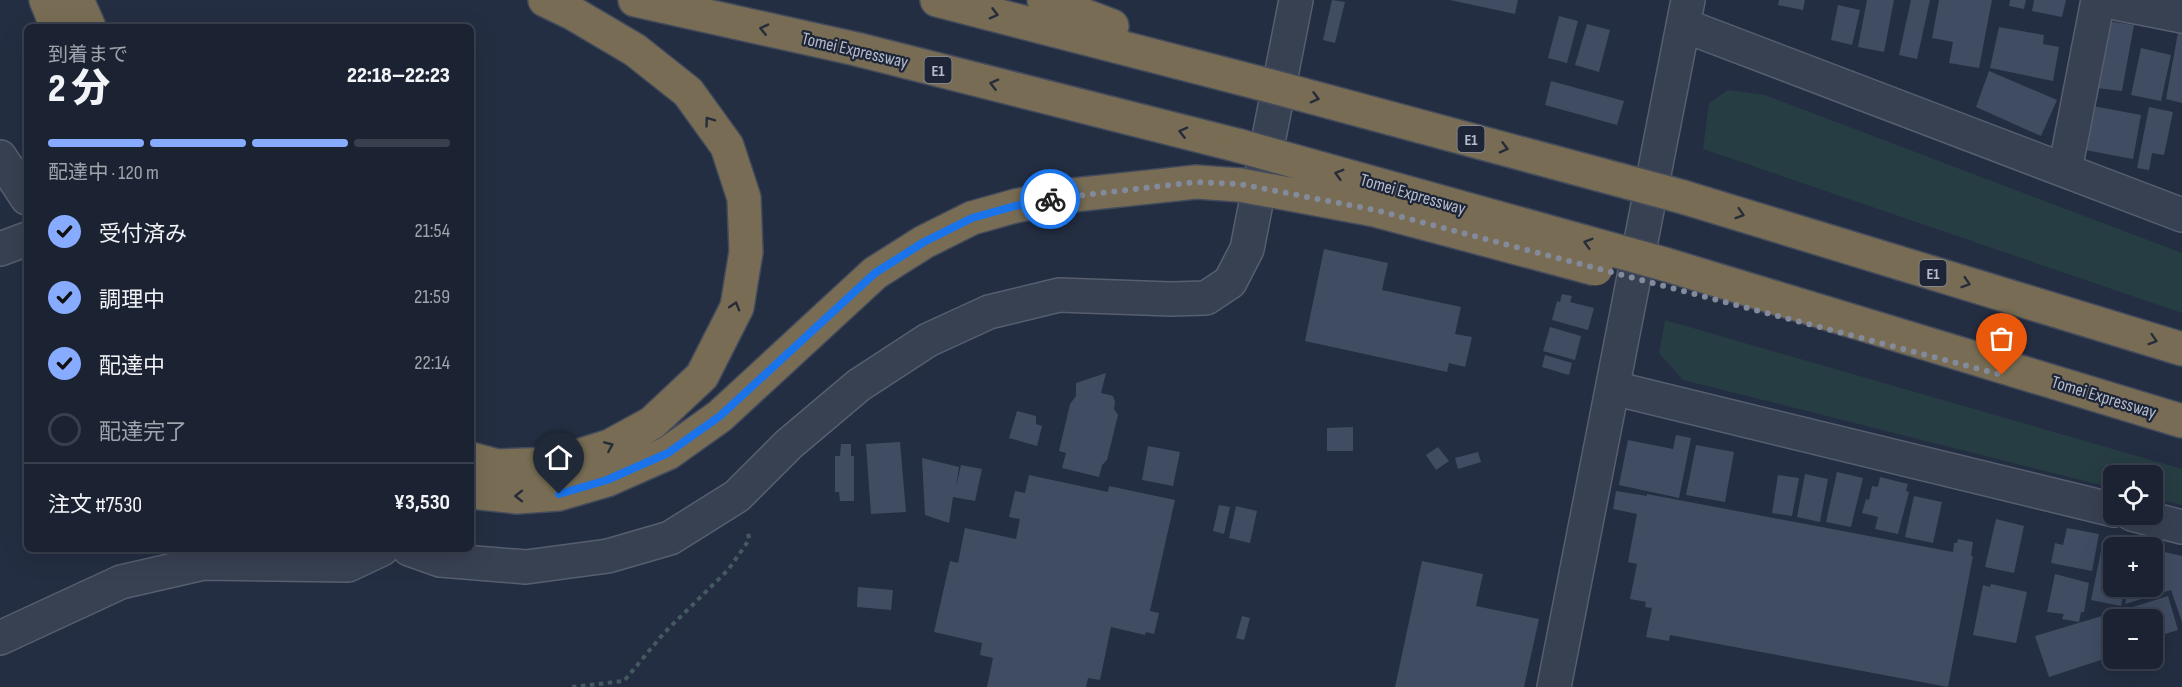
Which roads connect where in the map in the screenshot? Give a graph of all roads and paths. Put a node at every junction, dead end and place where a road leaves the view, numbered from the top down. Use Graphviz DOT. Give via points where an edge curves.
graph roads {
  1 [pos="46,0"];
  2 [pos="77,0"];
  3 [pos="545,0"];
  4 [pos="635,0"];
  5 [pos="937,0"];
  6 [pos="1044,0"];
  7 [pos="1296,0"];
  8 [pos="2099,0"];
  9 [pos="1685,12"];
  10 [pos="2182,16"];
  11 [pos="56,24"];
  12 [pos="88,24"];
  13 [pos="1259,83"];
  14 [pos="0,157"];
  15 [pos="2065,170"];
  16 [pos="24,193"];
  17 [pos="2182,215"];
  18 [pos="24,240"];
  19 [pos="0,249"];
  20 [pos="1664,276"];
  21 [pos="2182,349"];
  22 [pos="1613,388"];
  23 [pos="2182,421"];
  24 [pos="474,460"];
  25 [pos="743,490"];
  26 [pos="474,492"];
  27 [pos="2103,507"];
  28 [pos="2163,522"];
  29 [pos="2182,527"];
  30 [pos="376,552"];
  31 [pos="417,552"];
  32 [pos="0,638"];
  33 [pos="572,687"];
  34 [pos="1554,687"];
  1 -- 11 [label="highway"];
  2 -- 12 [label="highway"];
  24 -- 3 [label="highway, one-way" via="497,466 553,464 610,447 652,423 702,376 736,307 746,252 744,198 727,146 688,92 635,50"];
  20 -- 4 [label="highway, Tomei Expressway / E1, one-way, bridge" via="1240,146 856,49"];
  5 -- 13 [label="highway, E1, one-way"];
  6 -- 13 [label="highway"];
  7 -- 25 [label="street" via="1247,249 1230,282 1206,298 1059,295 989,312 928,340 859,386 789,444"];
  8 -- 10 [label="street"];
  8 -- 15 [label="street"];
  9 -- 15 [label="street"];
  9 -- 22 [label="street"];
  13 -- 21 [label="highway, E1, one-way, bridge" via="1683,197"];
  14 -- 16 [label="street"];
  15 -- 17 [label="street"];
  18 -- 19 [label="street"];
  20 -- 23 [label="highway, Tomei Expressway / E1"];
  20 -- 26 [label="highway, one-way, bridge" via="1375,210 1240,184 1196,182 1064,196 972,218 875,273 720,416 668,453 607,480 559,494 518,497"];
  22 -- 27 [label="street"];
  22 -- 34 [label="street"];
  25 -- 31 [label="street" via="670,538 608,556 526,567 440,560"];
  25 -- 33 [label="path" via="749,540 729,570 664,633 624,681"];
  28 -- 29 [label="street"];
  30 -- 32 [label="street" via="348,565 204,563 121,582"];
}
